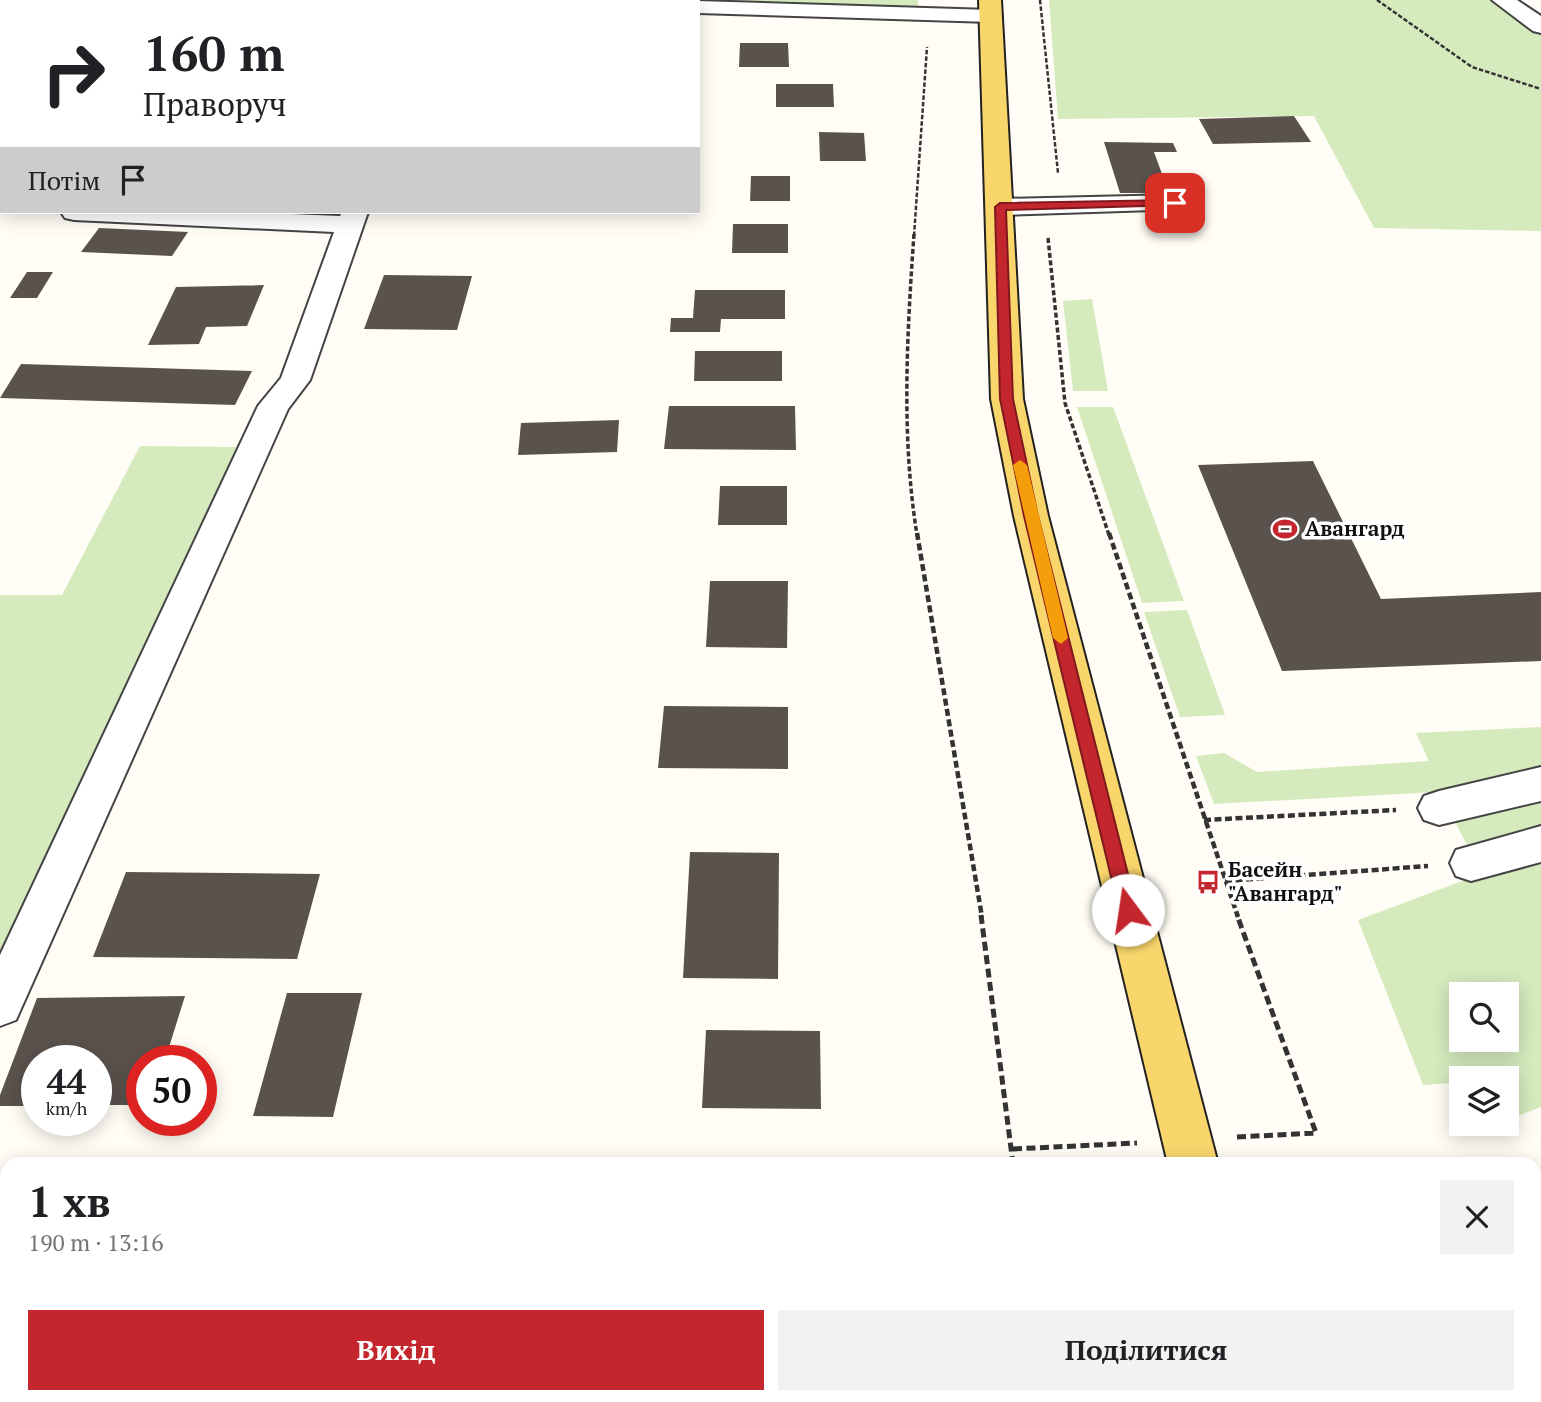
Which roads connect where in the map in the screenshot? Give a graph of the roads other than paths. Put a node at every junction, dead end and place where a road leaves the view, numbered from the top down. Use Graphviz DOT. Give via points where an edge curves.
graph roads {
  1 [pos="1503,0"];
  2 [pos="1531,0"];
  3 [pos="1541,7"];
  4 [pos="700,8"];
  5 [pos="990,8"];
  6 [pos="1541,26"];
  7 [pos="1175,203"];
  8 [pos="1000,207"];
  9 [pos="167,214"];
  10 [pos="353,218"];
  11 [pos="1541,785"];
  12 [pos="1439,808"];
  13 [pos="1541,844"];
  14 [pos="1471,863"];
  15 [pos="0,1005"];
  16 [pos="1192,1157"];
  1 -- 6 [label="lane"];
  2 -- 3 [label="lane"];
  4 -- 5 [label="lane" via="932,15"];
  5 -- 8 [label="main road"];
  7 -- 8 [label="lane"];
  8 -- 16 [label="main road" via="1002,320 1012,425"];
  9 -- 10 [label="lane"];
  10 -- 15 [label="lane" via="295,380 274,406"];
  11 -- 12 [label="lane"];
  13 -- 14 [label="lane"];
}
